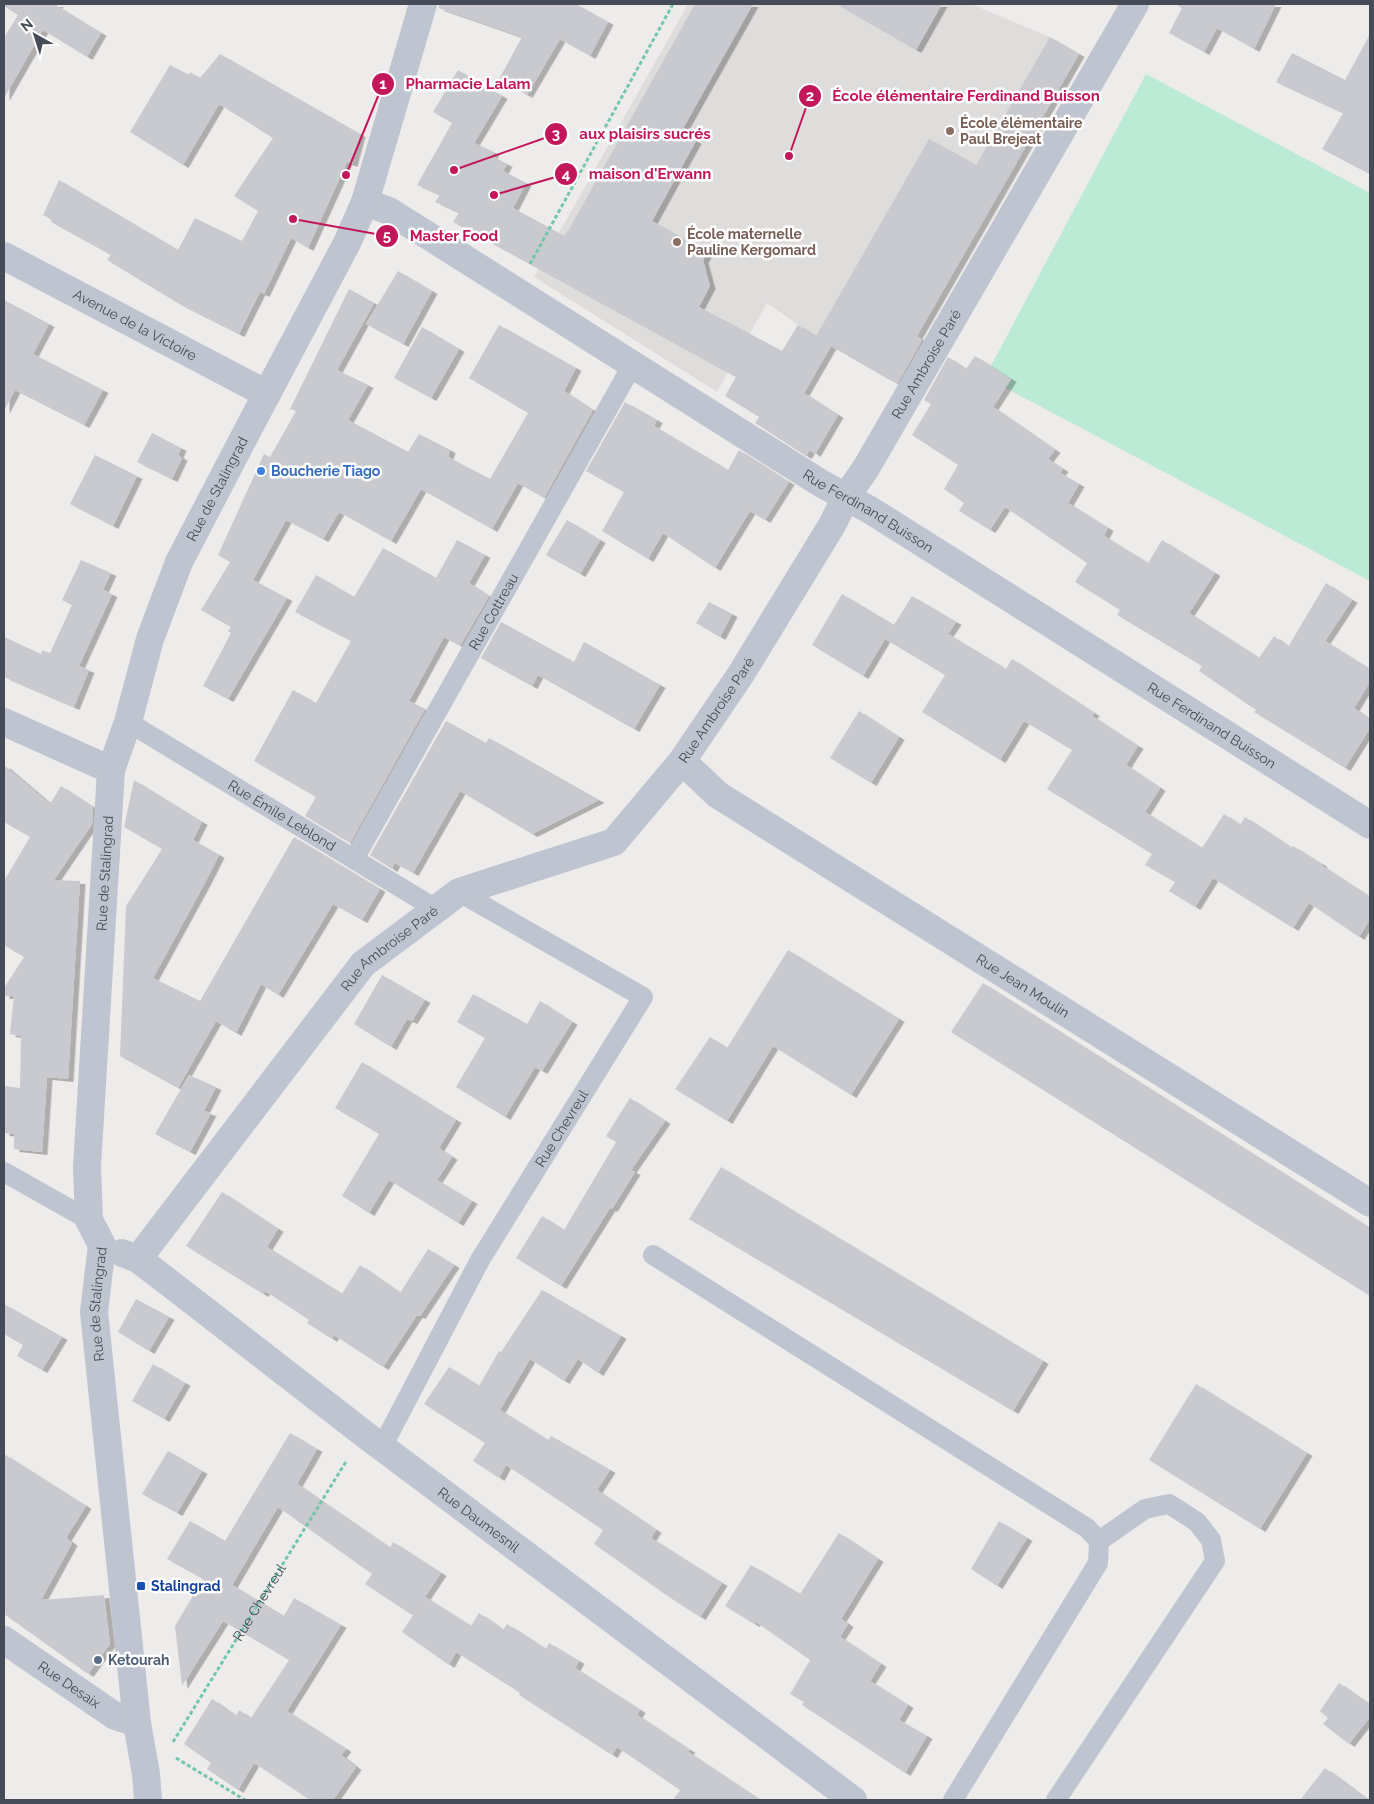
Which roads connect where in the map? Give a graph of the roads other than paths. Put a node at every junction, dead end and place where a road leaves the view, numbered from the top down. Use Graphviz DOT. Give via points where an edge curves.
graph roads {
  1 [pos="1135,4"];
  2 [pos="418,6"];
  3 [pos="365,202"];
  4 [pos="4,256"];
  5 [pos="633,364"];
  6 [pos="267,394"];
  7 [pos="846,497"];
  8 [pos="4,722"];
  9 [pos="128,722"];
  10 [pos="682,761"];
  11 [pos="111,770"];
  12 [pos="1370,824"];
  13 [pos="354,860"];
  14 [pos="459,892"];
  15 [pos="436,910"];
  16 [pos="4,1172"];
  17 [pos="1370,1203"];
  18 [pos="89,1220"];
  19 [pos="102,1244"];
  20 [pos="653,1255"];
  21 [pos="138,1259"];
  22 [pos="372,1440"];
  23 [pos="1099,1541"];
  24 [pos="4,1640"];
  25 [pos="137,1723"];
  26 [pos="148,1800"];
  27 [pos="853,1800"];
  28 [pos="953,1800"];
  29 [pos="1056,1800"];
  1 -- 7 [label="street, Rue Ambroise Paré" via="866,468"];
  2 -- 3 [label="street, Rue de Stalingrad"];
  3 -- 5 [label="street, Rue Ferdinand Buisson" via="389,211"];
  3 -- 6 [label="street, Rue de Stalingrad" via="347,243"];
  4 -- 6 [label="street, Avenue de la Victoire"];
  5 -- 7 [label="street, Rue Ferdinand Buisson"];
  5 -- 13 [label="lane, Rue Cottreau"];
  6 -- 9 [label="street, Rue de Stalingrad" via="179,562 150,639"];
  7 -- 10 [label="street, Rue Ambroise Paré" via="741,674"];
  7 -- 12 [label="street, Rue Ferdinand Buisson"];
  8 -- 11 [label="street"];
  9 -- 11 [label="street, Rue de Stalingrad"];
  9 -- 13 [label="lane, Rue Émile Leblond"];
  10 -- 14 [label="street, Rue Ambroise Paré" via="614,842"];
  10 -- 17 [label="street, Rue Jean Moulin" via="718,796"];
  11 -- 18 [label="street, Rue de Stalingrad" via="87,1167"];
  13 -- 15 [label="lane, Rue Émile Leblond"];
  14 -- 15 [label="street, Rue Ambroise Paré"];
  14 -- 22 [label="lane, Rue Chevreul" via="643,996"];
  15 -- 21 [label="street, Rue Ambroise Paré" via="363,964"];
  16 -- 18 [label="lane"];
  18 -- 19 [label="street, Rue de Stalingrad"];
  19 -- 21 [label="street, Rue Daumesnil"];
  19 -- 25 [label="street, Rue de Stalingrad" via="94,1312"];
  20 -- 23 [label="lane" via="1087,1528"];
  21 -- 22 [label="street, Rue Daumesnil"];
  22 -- 27 [label="street, Rue Daumesnil"];
  23 -- 28 [label="lane" via="1098,1563"];
  23 -- 29 [label="lane" via="1145,1509 1169,1504 1196,1522 1211,1540 1215,1562"];
  24 -- 25 [label="street, Rue Desaix" via="115,1716"];
  25 -- 26 [label="street, Rue de Stalingrad" via="155,1754"];
}
